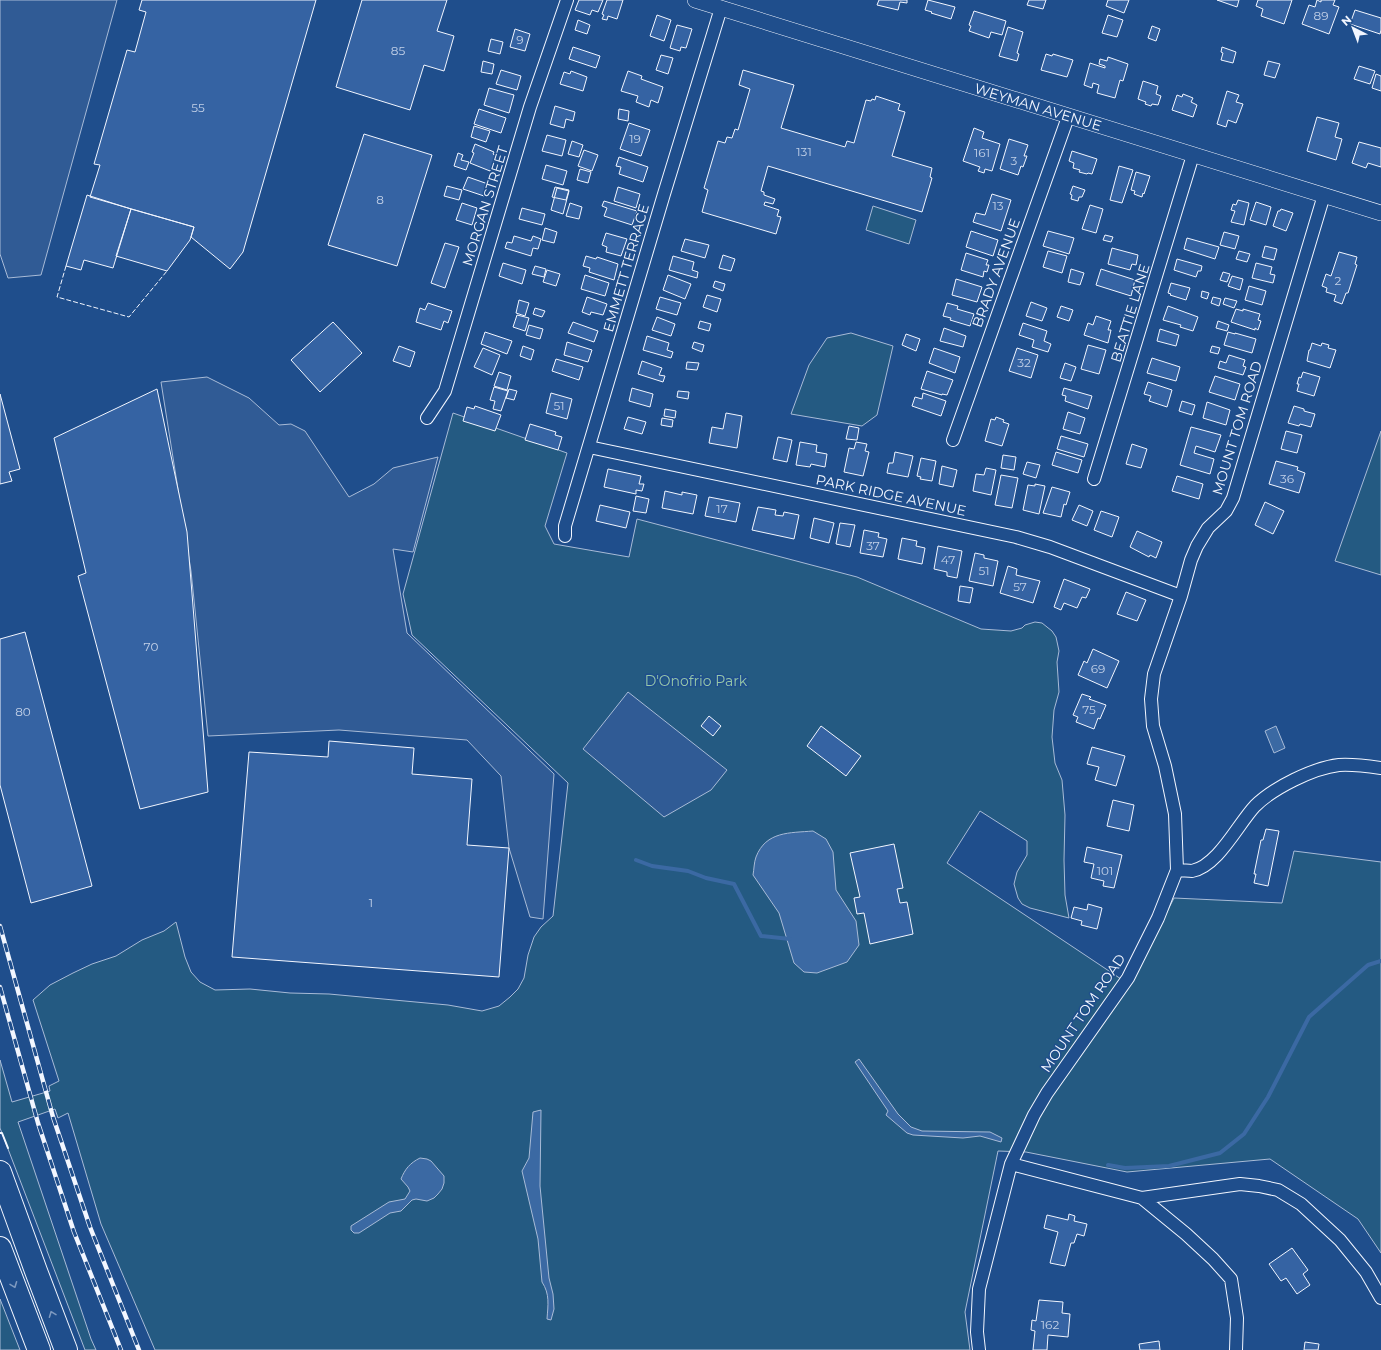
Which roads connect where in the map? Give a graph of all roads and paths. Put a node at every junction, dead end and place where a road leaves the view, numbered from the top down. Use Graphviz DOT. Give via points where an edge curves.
graph roads {
  1 [pos="567,0"];
  2 [pos="695,0"];
  3 [pos="721,8"];
  4 [pos="1068,117"];
  5 [pos="1194,155"];
  6 [pos="1324,195"];
  7 [pos="1381,213"];
  8 [pos="427,418"];
  9 [pos="952,440"];
  10 [pos="589,447"];
  11 [pos="1094,479"];
  12 [pos="565,536"];
  13 [pos="1181,596"];
  14 [pos="1381,768"];
  15 [pos="1177,870"];
  16 [pos="1011,1164"];
  17 [pos="0,1172"];
  18 [pos="1142,1198"];
  19 [pos="0,1248"];
  20 [pos="1381,1298"];
  21 [pos="39,1350"];
  22 [pos="66,1350"];
  23 [pos="979,1350"];
  24 [pos="1236,1350"];
  1 -- 8 [label="street, MORGAN STREET" via="529,112 445,391"];
  2 -- 3 [label="street, WEYMAN AVENUE"];
  3 -- 4 [label="street, WEYMAN AVENUE"];
  3 -- 10 [label="street, EMMETT TERRACE"];
  4 -- 5 [label="street, WEYMAN AVENUE"];
  4 -- 9 [label="street, BRADY AVENUE"];
  5 -- 6 [label="street, WEYMAN AVENUE"];
  5 -- 11 [label="street, BEATTIE LANE"];
  6 -- 7 [label="street, WEYMAN AVENUE"];
  6 -- 13 [label="street, MOUNT TOM ROAD" via="1233,498 1226,510 1200,538"];
  10 -- 12 [label="street, EMMETT TERRACE" via="565,526"];
  10 -- 13 [label="street, PARK RIDGE AVENUE" via="1016,537 1050,547"];
  13 -- 15 [label="street, MOUNT TOM ROAD" via="1154,674 1151,699 1154,726 1175,814"];
  14 -- 15 [label="street" via="1338,765 1310,772 1292,781 1256,806 1206,865 1192,870"];
  15 -- 16 [label="street, MOUNT TOM ROAD" via="1158,918 1128,978 1047,1093"];
  16 -- 18 [label="street"];
  16 -- 23 [label="street, MOUNT TOM ROAD" via="979,1289"];
  22 -- 17 [label="highway, one-way"];
  18 -- 20 [label="street" via="1240,1184 1278,1190 1300,1204 1340,1240 1366,1272"];
  18 -- 24 [label="street" via="1186,1234 1231,1279 1237,1318"];
  19 -- 21 [label="highway, one-way"];
}
